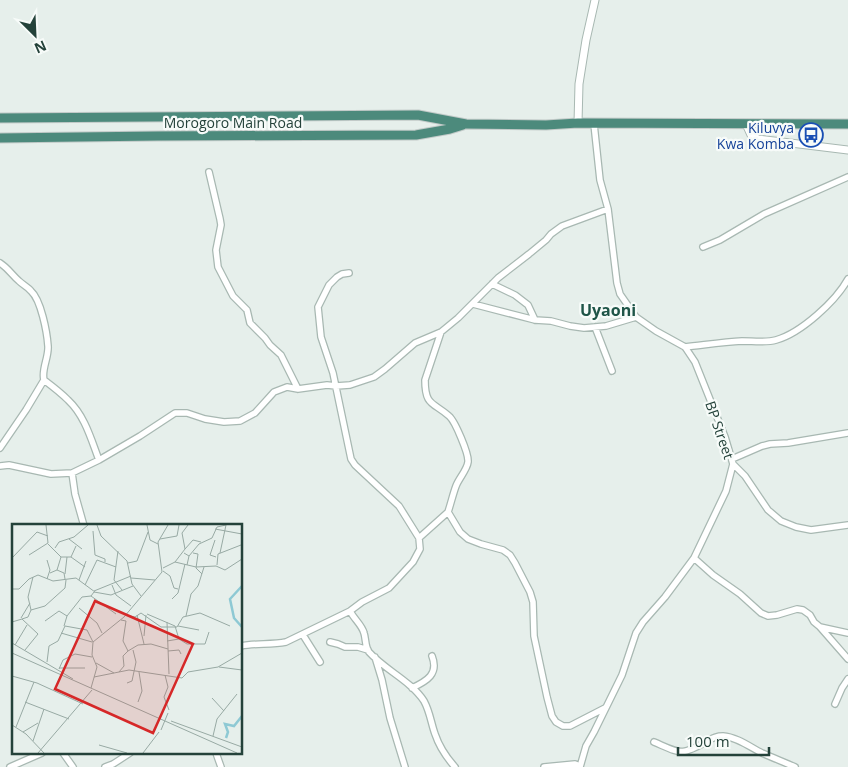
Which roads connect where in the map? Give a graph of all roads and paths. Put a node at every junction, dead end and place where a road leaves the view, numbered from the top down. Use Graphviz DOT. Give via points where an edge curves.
graph roads {
  1 [pos="596,0"];
  2 [pos="0,118"];
  3 [pos="466,124"];
  4 [pos="578,124"];
  5 [pos="594,124"];
  6 [pos="746,124"];
  7 [pos="848,124"];
  8 [pos="0,138"];
  9 [pos="848,150"];
  10 [pos="209,172"];
  11 [pos="848,176"];
  12 [pos="608,209"];
  13 [pos="703,247"];
  14 [pos="0,263"];
  15 [pos="349,273"];
  16 [pos="848,279"];
  17 [pos="492,284"];
  18 [pos="473,304"];
  19 [pos="636,317"];
  20 [pos="535,320"];
  21 [pos="595,327"];
  22 [pos="441,332"];
  23 [pos="685,347"];
  24 [pos="612,371"];
  25 [pos="44,380"];
  26 [pos="336,386"];
  27 [pos="298,389"];
  28 [pos="848,433"];
  29 [pos="0,448"];
  30 [pos="99,460"];
  31 [pos="732,461"];
  32 [pos="0,466"];
  33 [pos="72,472"];
  34 [pos="448,512"];
  35 [pos="83,524"];
  36 [pos="848,525"];
  37 [pos="419,538"];
  38 [pos="694,558"];
  39 [pos="350,611"];
  40 [pos="820,627"];
  41 [pos="848,633"];
  42 [pos="303,634"];
  43 [pos="330,642"];
  44 [pos="242,646"];
  45 [pos="368,650"];
  46 [pos="432,656"];
  47 [pos="375,657"];
  48 [pos="848,659"];
  49 [pos="320,662"];
  50 [pos="848,679"];
  51 [pos="412,688"];
  52 [pos="835,704"];
  53 [pos="606,708"];
  54 [pos="654,742"];
  55 [pos="40,754"];
  56 [pos="64,754"];
  57 [pos="129,754"];
  58 [pos="216,754"];
  59 [pos="115,766"];
  60 [pos="580,766"];
  61 [pos="10,767"];
  62 [pos="73,767"];
  63 [pos="105,767"];
  64 [pos="222,767"];
  65 [pos="405,767"];
  66 [pos="455,767"];
  67 [pos="544,767"];
  68 [pos="795,767"];
  1 -- 4 [label="street" via="579,84"];
  2 -- 3 [label="highway, Morogoro Main Road" via="418,115"];
  3 -- 4 [label="highway, Morogoro Main Road"];
  3 -- 8 [label="highway, Morogoro Main Road" via="416,135"];
  4 -- 5 [label="highway, Morogoro Main Road"];
  5 -- 6 [label="highway, Morogoro Main Road"];
  5 -- 12 [label="street" via="600,180"];
  6 -- 7 [label="highway, Morogoro Main Road"];
  6 -- 9 [label="street" via="758,139"];
  10 -- 27 [label="street" via="220,219 216,250 218,267 233,296 247,310 250,323 281,355"];
  11 -- 13 [label="street" via="764,214"];
  12 -- 17 [label="street" via="562,226"];
  12 -- 19 [label="street" via="617,283 620,294"];
  14 -- 25 [label="street" via="36,297 48,346"];
  15 -- 26 [label="street" via="337,277 329,285 318,308 321,338"];
  16 -- 23 [label="street" via="819,314 779,340"];
  17 -- 18 [label="street"];
  17 -- 20 [label="street" via="528,305"];
  18 -- 20 [label="street"];
  18 -- 22 [label="street"];
  19 -- 21 [label="street"];
  19 -- 23 [label="street"];
  20 -- 21 [label="street"];
  21 -- 24 [label="street"];
  22 -- 26 [label="street" via="415,343 374,377"];
  22 -- 34 [label="street" via="425,388 431,404 450,417 468,458"];
  23 -- 31 [label="street, BP Street" via="695,362"];
  25 -- 29 [label="street"];
  25 -- 30 [label="street" via="81,416"];
  26 -- 27 [label="street"];
  26 -- 37 [label="street" via="351,459 399,506"];
  27 -- 30 [label="street" via="286,387 274,392 255,413 240,420 224,422 175,413"];
  28 -- 31 [label="street" via="770,444"];
  30 -- 33 [label="street"];
  31 -- 36 [label="street" via="768,510 781,521 811,530"];
  31 -- 38 [label="street, BP Street" via="726,491"];
  32 -- 33 [label="street" via="51,474"];
  33 -- 35 [label="street"];
  34 -- 37 [label="street"];
  34 -- 53 [label="street" via="468,539 510,555 530,592 534,636 547,697 556,722 570,726"];
  37 -- 39 [label="street" via="420,549 413,562 389,588"];
  38 -- 40 [label="street" via="761,613 768,616 803,610"];
  38 -- 53 [label="street, BP Street" via="636,633 622,675"];
  39 -- 42 [label="street"];
  39 -- 45 [label="street" via="364,632"];
  40 -- 41 [label="street"];
  40 -- 48 [label="street"];
  42 -- 44 [label="street" via="278,644"];
  42 -- 49 [label="street"];
  43 -- 45 [label="street"];
  45 -- 47 [label="street"];
  46 -- 51 [label="street" via="433,672"];
  47 -- 51 [label="street"];
  47 -- 65 [label="street"];
  50 -- 52 [label="street"];
  51 -- 66 [label="street" via="423,699 435,736"];
  53 -- 60 [label="street, BP Street" via="586,746"];
  54 -- 68 [label="street" via="682,752 723,736"];
  55 -- 61 [label="street"];
  56 -- 62 [label="street"];
  57 -- 59 [label="street"];
  58 -- 64 [label="street"];
  59 -- 63 [label="street"];
  60 -- 67 [label="street"];
}
